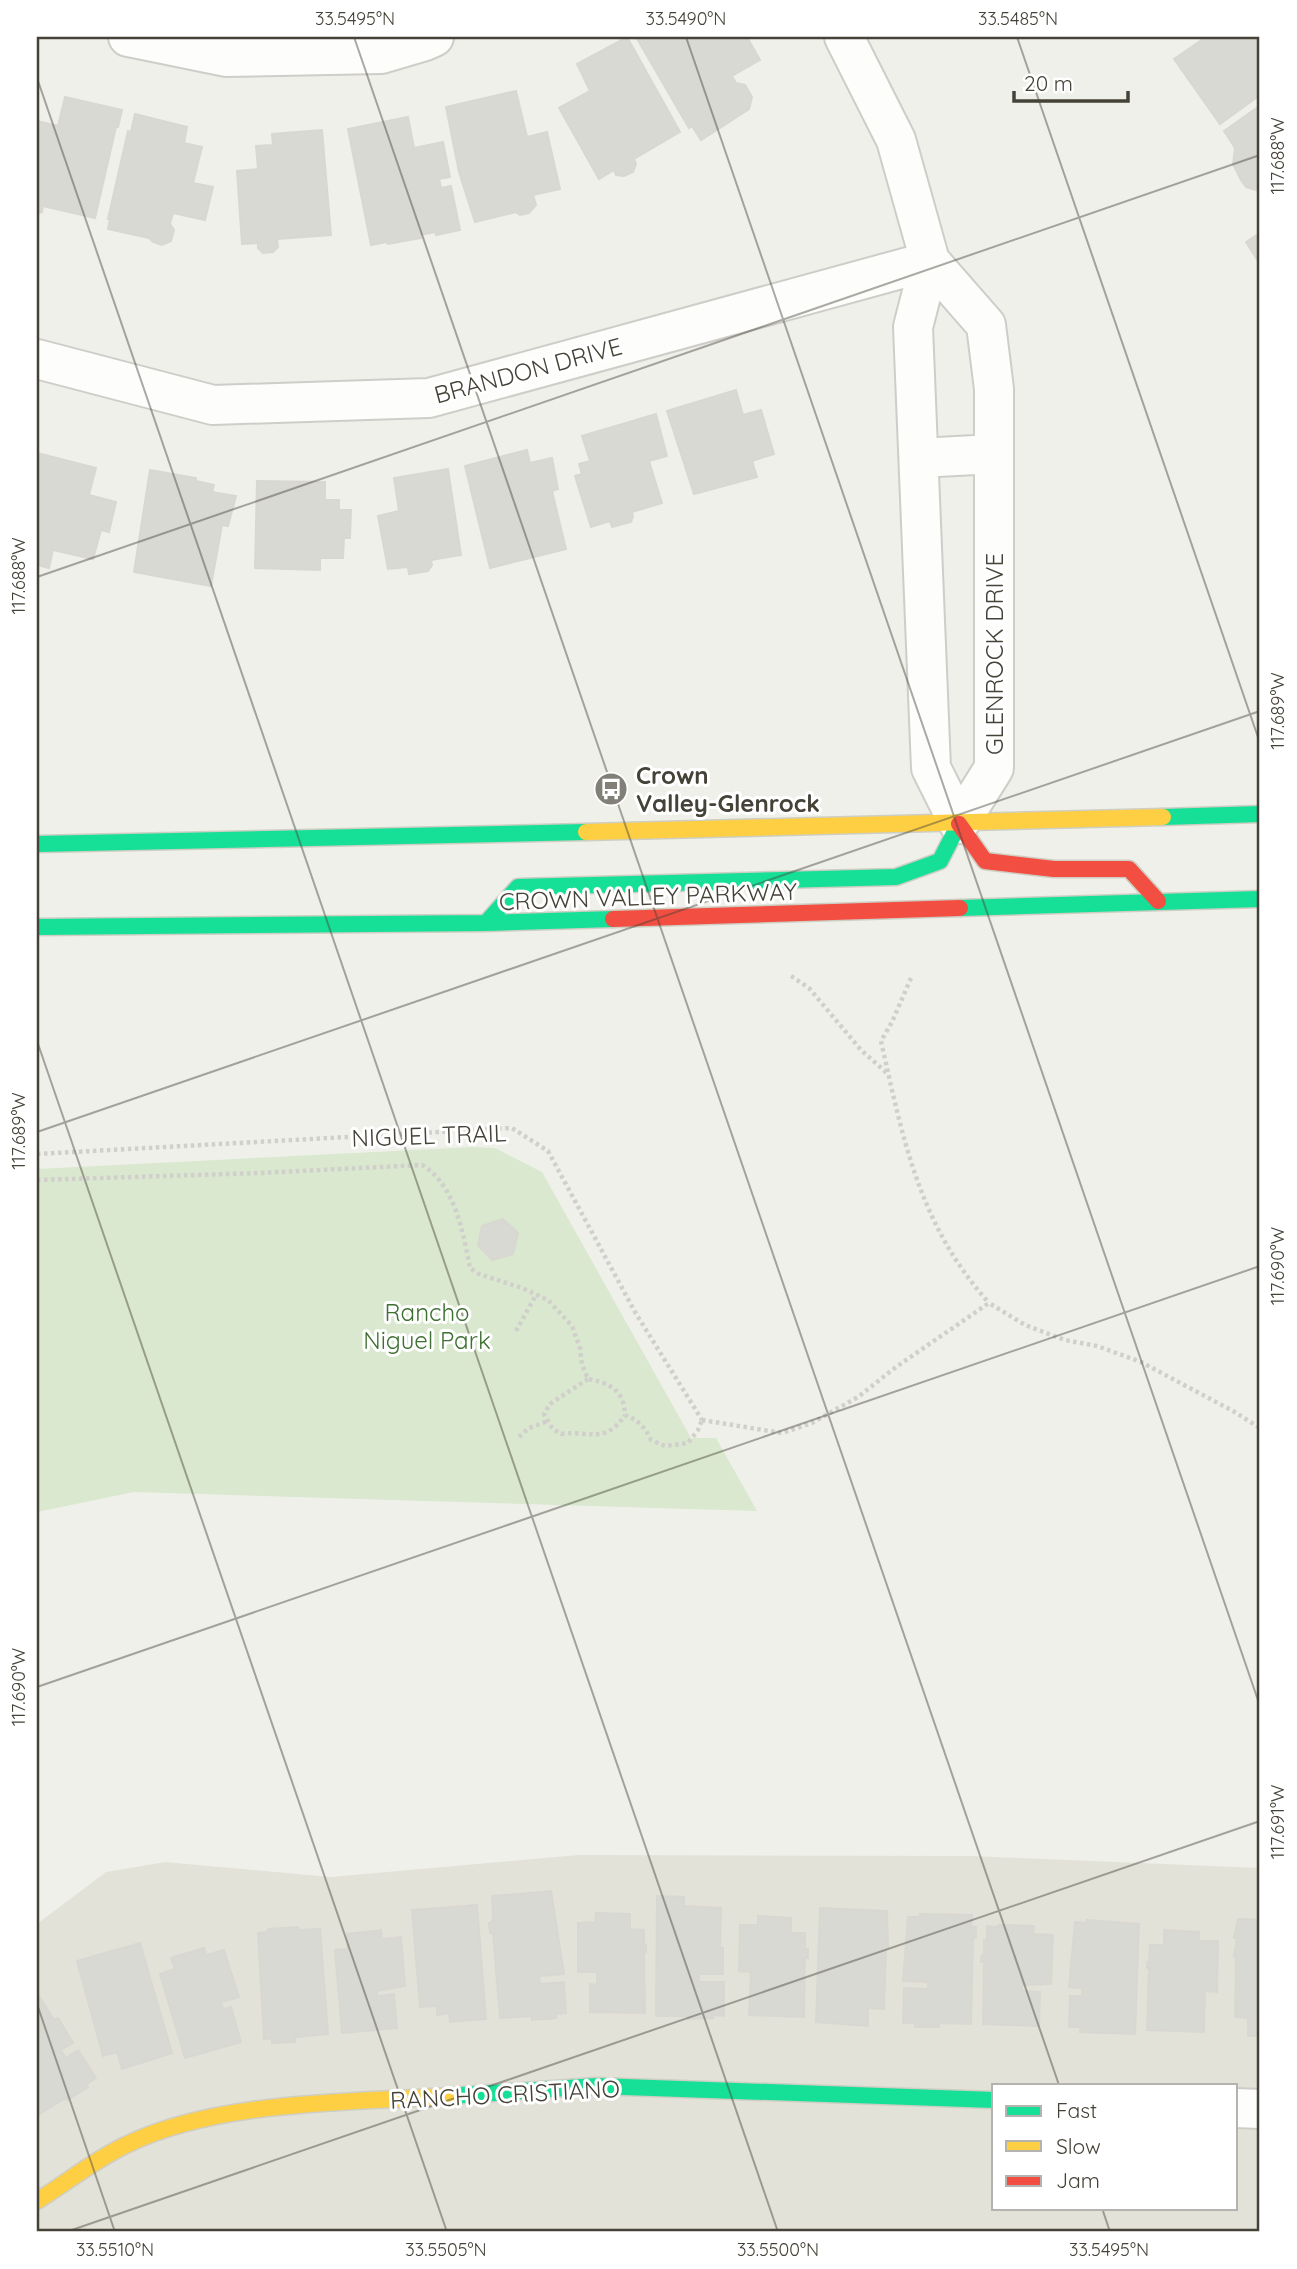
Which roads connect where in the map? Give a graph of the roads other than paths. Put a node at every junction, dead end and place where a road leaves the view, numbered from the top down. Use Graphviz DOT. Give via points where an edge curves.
graph roads {
  1 [pos="128,37"];
  2 [pos="434,37"];
  3 [pos="844,37"];
  4 [pos="930,261"];
  5 [pos="37,359"];
  6 [pos="994,454"];
  7 [pos="919,458"];
  8 [pos="1260,814"];
  9 [pos="959,824"];
  10 [pos="37,844"];
  11 [pos="1260,899"];
  12 [pos="1158,901"];
  13 [pos="486,923"];
  14 [pos="37,927"];
  15 [pos="992,2100"];
  16 [pos="1238,2108"];
  17 [pos="1260,2109"];
  18 [pos="37,2200"];
  1 -- 2 [label="street" via="226,57 380,54"];
  3 -- 4 [label="street, GLENROCK DRIVE" via="896,140"];
  4 -- 5 [label="street, BRANDON DRIVE" via="429,398 214,405"];
  4 -- 6 [label="street, GLENROCK DRIVE" via="986,325 994,389"];
  4 -- 7 [label="street, GLENROCK DRIVE" via="914,327"];
  6 -- 7 [label="street"];
  6 -- 9 [label="street, GLENROCK DRIVE" via="994,768"];
  7 -- 9 [label="street, GLENROCK DRIVE" via="931,768"];
  8 -- 9 [label="main road"];
  9 -- 10 [label="main road"];
  9 -- 12 [label="main road" via="985,862 1054,869 1129,869"];
  9 -- 13 [label="main road" via="940,861 896,877 518,887"];
  11 -- 12 [label="main road, CROWN VALLEY PARKWAY"];
  12 -- 13 [label="main road, CROWN VALLEY PARKWAY"];
  13 -- 14 [label="main road, CROWN VALLEY PARKWAY"];
  15 -- 18 [label="main road, RANCHO CRISTIANO" via="597,2086 262,2109 190,2121 128,2144"];
  16 -- 17 [label="street"];
}
